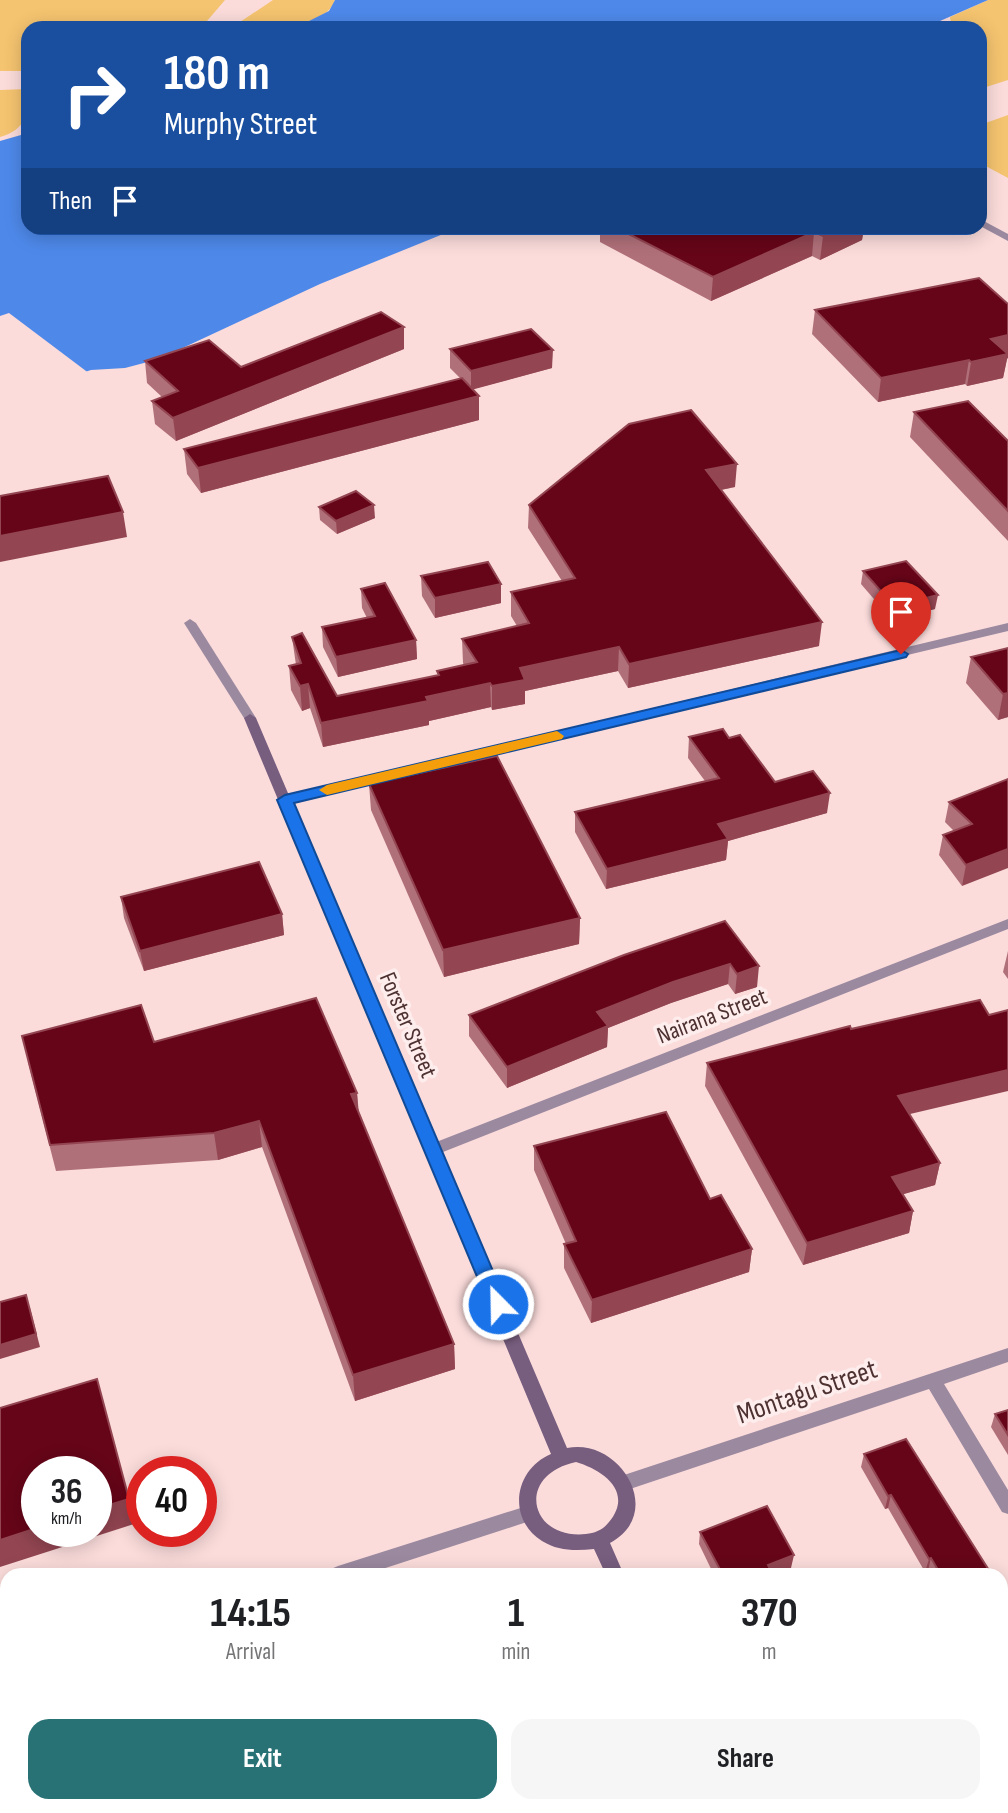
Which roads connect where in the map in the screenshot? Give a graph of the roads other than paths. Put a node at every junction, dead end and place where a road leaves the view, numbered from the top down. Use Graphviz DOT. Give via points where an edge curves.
graph roads {
  1 [pos="987,226"];
  2 [pos="1008,238"];
  3 [pos="190,623"];
  4 [pos="1008,627"];
  5 [pos="285,800"];
  6 [pos="1008,923"];
  7 [pos="432,1150"];
  8 [pos="1008,1355"];
  9 [pos="932,1379"];
  10 [pos="561,1455"];
  11 [pos="624,1483"];
  12 [pos="1008,1506"];
  13 [pos="530,1513"];
  14 [pos="599,1540"];
  15 [pos="360,1568"];
  16 [pos="612,1568"];
  1 -- 2 [label="street"];
  3 -- 5 [label="street, Forster Street" via="250,718"];
  4 -- 5 [label="street"];
  5 -- 7 [label="street, Forster Street"];
  6 -- 7 [label="street, Nairana Street"];
  7 -- 10 [label="street, Forster Street"];
  8 -- 9 [label="street, Montagu Street"];
  9 -- 11 [label="street, Montagu Street"];
  9 -- 12 [label="street"];
  10 -- 11 [label="street" via="605,1462"];
  10 -- 13 [label="street" via="536,1472 527,1499"];
  11 -- 14 [label="street" via="624,1516"];
  13 -- 14 [label="street" via="538,1526 566,1543"];
  13 -- 15 [label="street"];
  14 -- 16 [label="street"];
}
